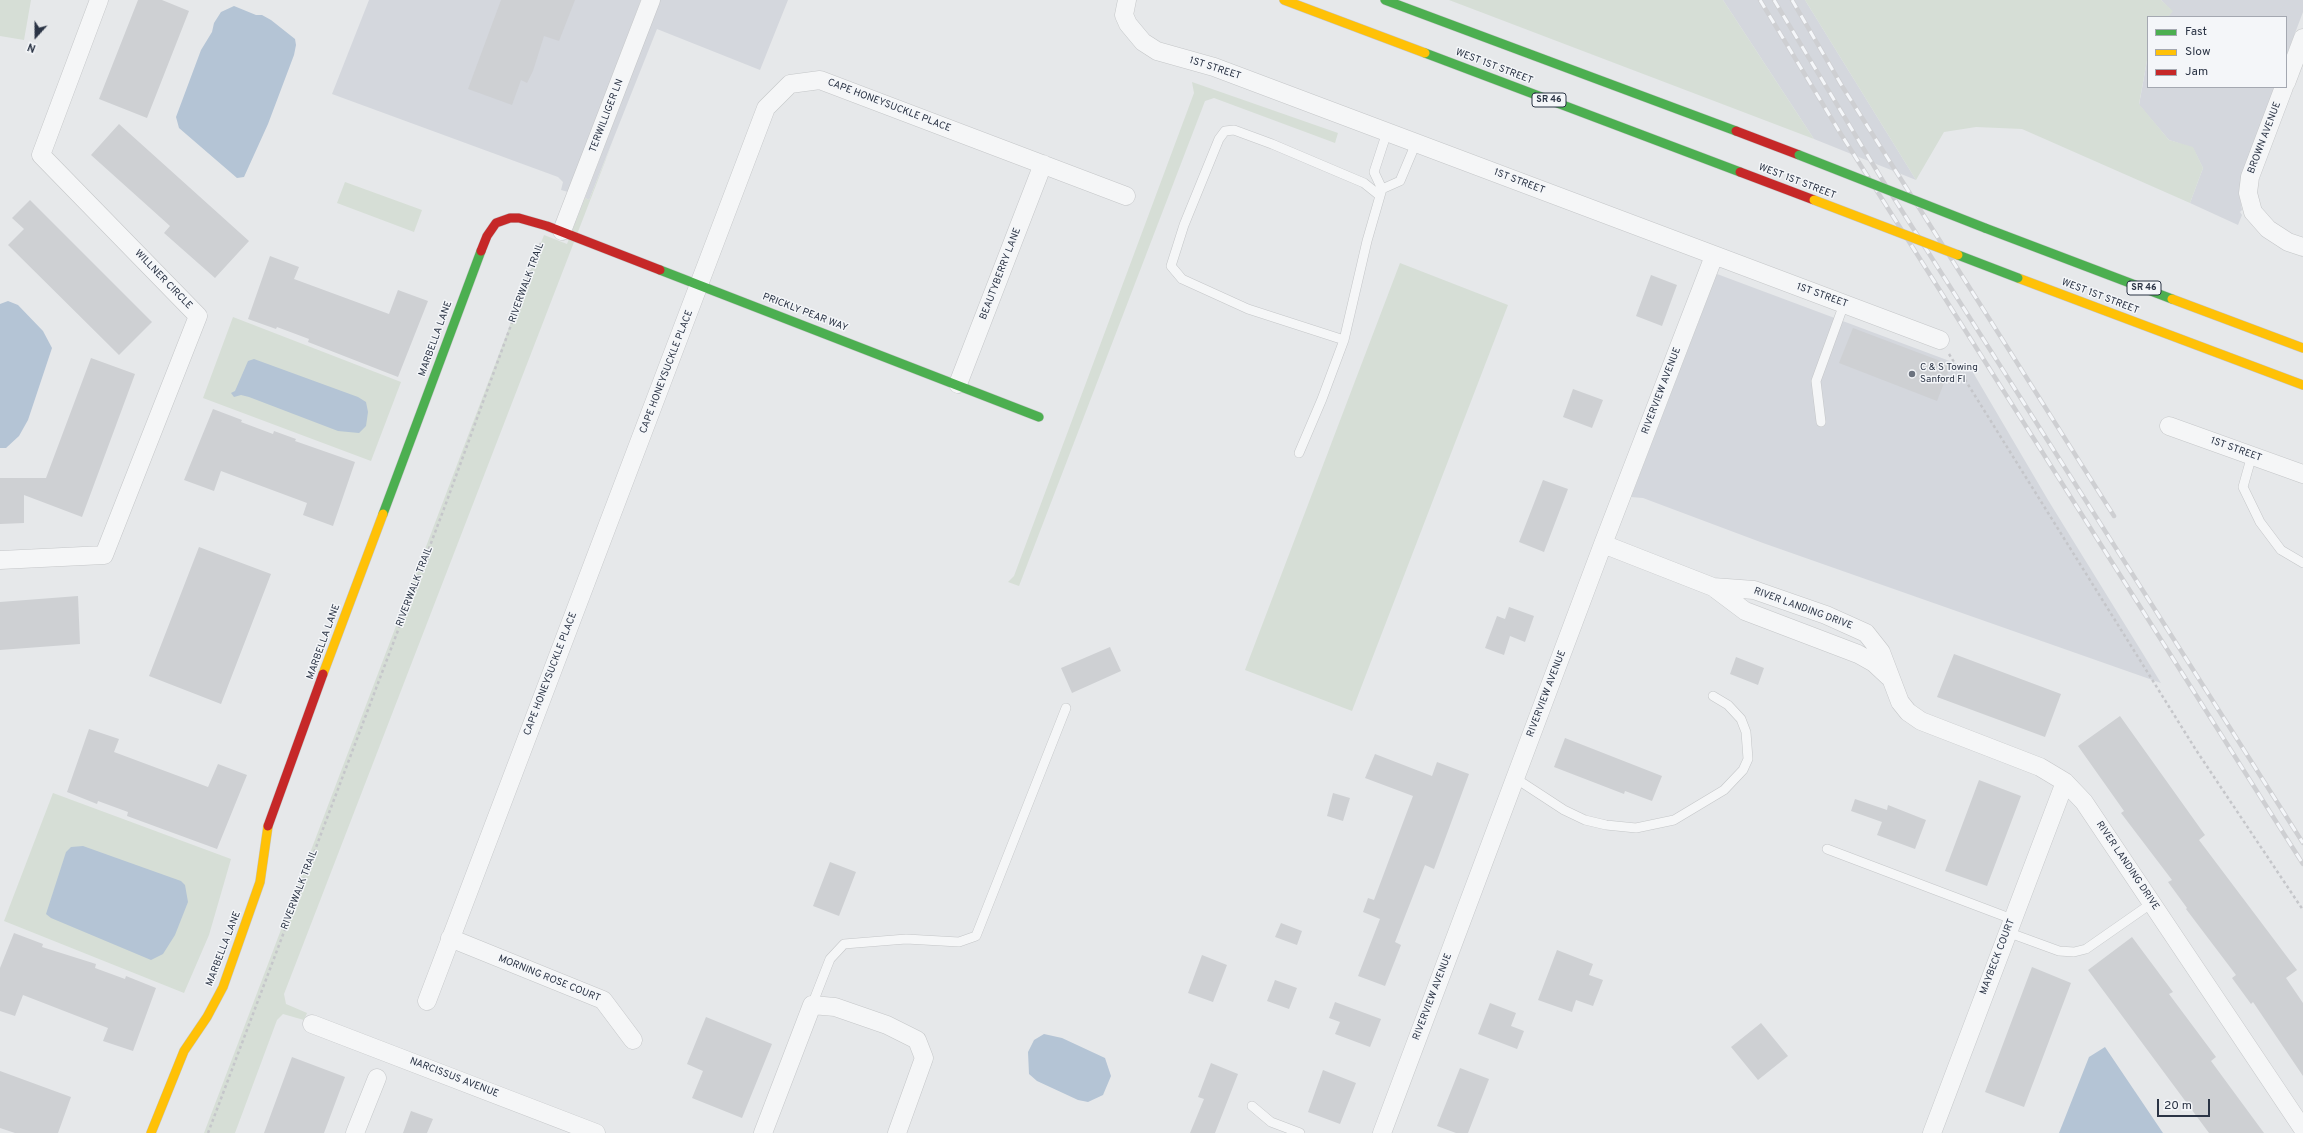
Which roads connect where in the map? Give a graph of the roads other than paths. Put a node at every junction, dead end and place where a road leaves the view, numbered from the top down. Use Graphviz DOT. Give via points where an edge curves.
graph roads {
  1 [pos="99,0"];
  2 [pos="651,0"];
  3 [pos="1127,0"];
  4 [pos="1284,0"];
  5 [pos="1385,0"];
  6 [pos="2303,38"];
  7 [pos="2287,80"];
  8 [pos="2284,88"];
  9 [pos="1387,132"];
  10 [pos="1416,143"];
  11 [pos="1044,164"];
  12 [pos="1381,192"];
  13 [pos="1126,196"];
  14 [pos="555,228"];
  15 [pos="2303,247"];
  16 [pos="1714,256"];
  17 [pos="700,284"];
  18 [pos="1844,304"];
  19 [pos="1344,340"];
  20 [pos="1940,340"];
  21 [pos="2303,348"];
  22 [pos="958,384"];
  23 [pos="2303,385"];
  24 [pos="1039,417"];
  25 [pos="1821,422"];
  26 [pos="2169,426"];
  27 [pos="1299,453"];
  28 [pos="2252,455"];
  29 [pos="2303,474"];
  30 [pos="1603,544"];
  31 [pos="0,560"];
  32 [pos="2303,563"];
  33 [pos="1712,587"];
  34 [pos="1826,615"];
  35 [pos="1817,639"];
  36 [pos="1890,677"];
  37 [pos="1713,696"];
  38 [pos="1066,708"];
  39 [pos="1515,778"];
  40 [pos="2065,782"];
  41 [pos="1827,849"];
  42 [pos="2152,903"];
  43 [pos="2010,926"];
  44 [pos="450,938"];
  45 [pos="427,1000"];
  46 [pos="812,1005"];
  47 [pos="312,1024"];
  48 [pos="633,1040"];
  49 [pos="377,1078"];
  50 [pos="1252,1106"];
  51 [pos="2303,1129"];
  52 [pos="151,1133"];
  53 [pos="355,1133"];
  54 [pos="596,1133"];
  55 [pos="763,1133"];
  56 [pos="897,1133"];
  57 [pos="1300,1133"];
  58 [pos="1382,1133"];
  59 [pos="1932,1133"];
  1 -- 31 [label="street, WILLNER CIRCLE" via="41,155 198,316 104,555"];
  2 -- 14 [label="street, TERWILLIGER LN"];
  3 -- 9 [label="street, 1ST STREET" via="1124,15 1128,24 1143,42 1157,51 1214,67"];
  4 -- 23 [label="main road, WEST 1ST STREET / SR 46, bridge"];
  5 -- 21 [label="main road, SR 46, bridge"];
  6 -- 7 [label="street"];
  8 -- 15 [label="street, BROWN AVENUE" via="2250,177 2248,193 2253,212 2268,229 2288,242"];
  9 -- 10 [label="street, 1ST STREET"];
  9 -- 12 [label="lane" via="1374,172"];
  10 -- 12 [label="lane" via="1400,181"];
  10 -- 16 [label="street, 1ST STREET"];
  11 -- 13 [label="street, CAPE HONEYSUCKLE PLACE"];
  11 -- 17 [label="street, CAPE HONEYSUCKLE PLACE" via="820,80 790,84 766,108"];
  11 -- 22 [label="street, BEAUTYBERRY LANE"];
  12 -- 19 [label="lane"];
  12 -- 19 [label="lane" via="1279,147 1234,130 1225,131 1219,139 1184,225 1171,266 1182,279 1248,309"];
  14 -- 17 [label="main road, PRICKLY PEAR WAY"];
  14 -- 52 [label="main road, MARBELLA LANE" via="520,218 510,218 496,223 487,236 272,814 260,882 223,987 184,1051"];
  16 -- 18 [label="street, 1ST STREET"];
  16 -- 30 [label="street, RIVERVIEW AVENUE"];
  17 -- 22 [label="main road, PRICKLY PEAR WAY"];
  17 -- 44 [label="street, CAPE HONEYSUCKLE PLACE"];
  18 -- 20 [label="street, 1ST STREET"];
  18 -- 25 [label="lane" via="1816,381"];
  19 -- 27 [label="lane"];
  22 -- 24 [label="main road, PRICKLY PEAR WAY"];
  26 -- 28 [label="street, 1ST STREET"];
  28 -- 29 [label="street, 1ST STREET"];
  28 -- 32 [label="lane" via="2242,487 2260,522 2281,550"];
  30 -- 33 [label="street, RIVER LANDING DRIVE"];
  30 -- 39 [label="street, RIVERVIEW AVENUE"];
  33 -- 34 [label="street, RIVER LANDING DRIVE" via="1754,590"];
  33 -- 35 [label="street, RIVER LANDING DRIVE" via="1745,611"];
  34 -- 35 [label="street"];
  34 -- 36 [label="street, RIVER LANDING DRIVE" via="1866,633 1881,652"];
  35 -- 36 [label="street, RIVER LANDING DRIVE" via="1858,654 1874,663"];
  36 -- 40 [label="street, RIVER LANDING DRIVE" via="1900,702 1908,712 1922,722 2040,767"];
  37 -- 39 [label="lane" via="1728,705 1741,719 1746,732 1748,759 1743,770 1724,790 1674,820 1636,828 1585,820 1564,810"];
  38 -- 46 [label="lane" via="976,936 959,942 906,939 844,944 830,959"];
  39 -- 58 [label="street, RIVERVIEW AVENUE"];
  40 -- 42 [label="street, RIVER LANDING DRIVE" via="2084,802"];
  40 -- 43 [label="street, MAYBECK COURT"];
  41 -- 43 [label="lane"];
  42 -- 43 [label="lane" via="2086,949 2074,952 2059,951"];
  42 -- 51 [label="street, RIVER LANDING DRIVE"];
  43 -- 59 [label="street, MAYBECK COURT"];
  44 -- 45 [label="street, CAPE HONEYSUCKLE PLACE"];
  44 -- 48 [label="street, MORNING ROSE COURT" via="603,1000"];
  46 -- 55 [label="street"];
  46 -- 56 [label="street" via="835,1007 879,1022 917,1040 924,1058"];
  47 -- 54 [label="street, NARCISSUS AVENUE"];
  49 -- 53 [label="street"];
  50 -- 57 [label="lane" via="1271,1122"];
}
